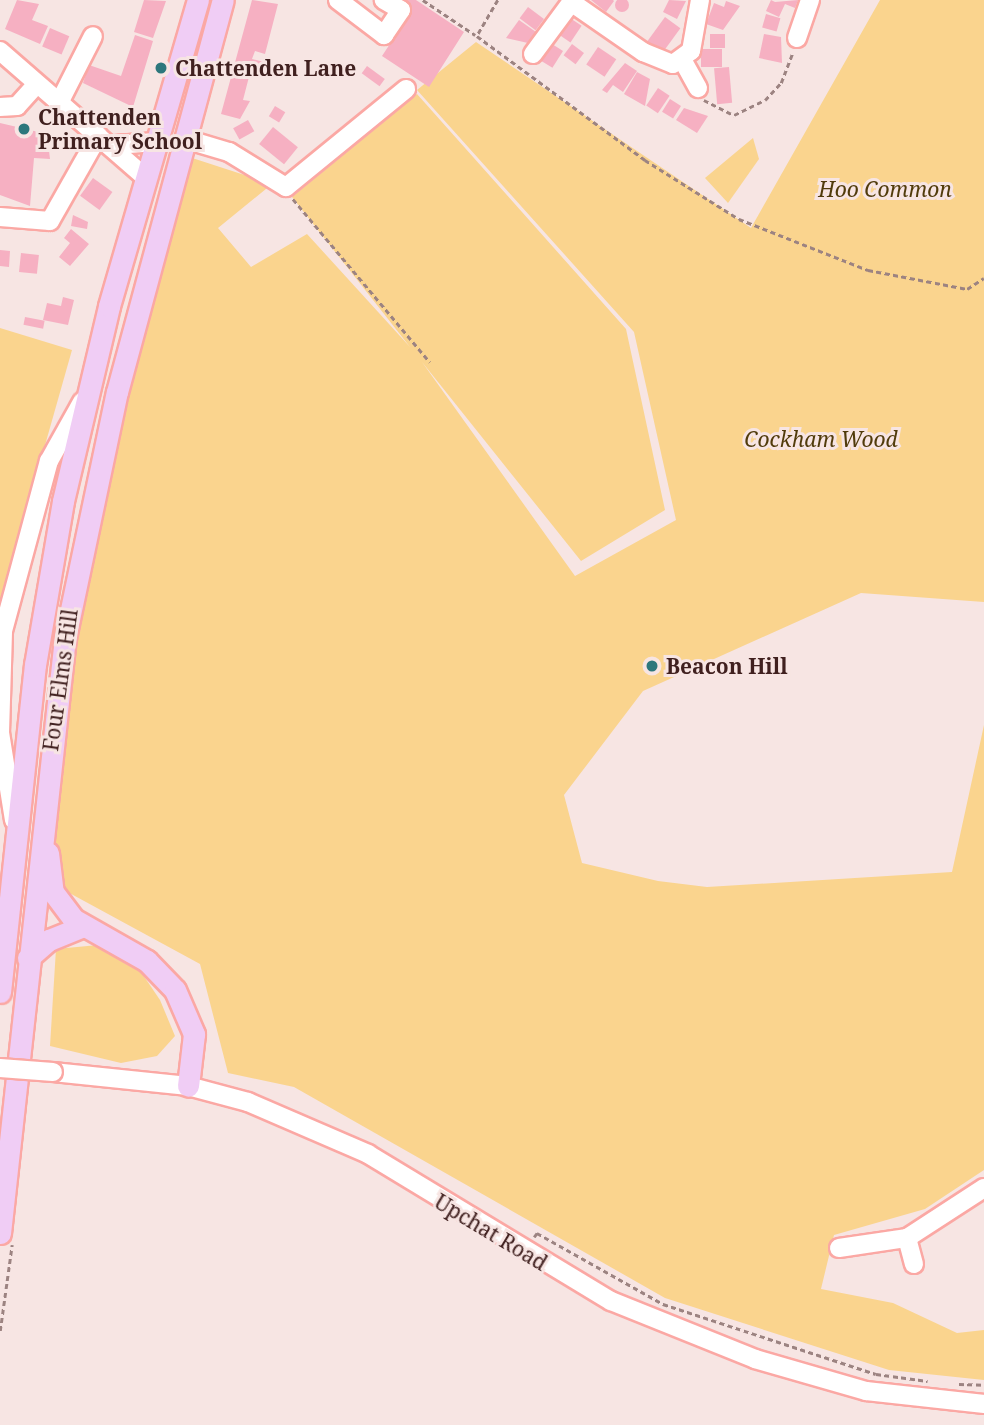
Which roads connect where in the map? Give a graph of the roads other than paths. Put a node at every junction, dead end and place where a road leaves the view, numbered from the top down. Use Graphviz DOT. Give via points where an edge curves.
graph roads {
  1 [pos="198,0"];
  2 [pos="223,0"];
  3 [pos="338,0"];
  4 [pos="384,0"];
  5 [pos="700,0"];
  6 [pos="810,0"];
  7 [pos="572,1"];
  8 [pos="93,36"];
  9 [pos="797,38"];
  10 [pos="0,51"];
  11 [pos="533,54"];
  12 [pos="683,61"];
  13 [pos="36,85"];
  14 [pos="698,88"];
  15 [pos="406,89"];
  16 [pos="58,105"];
  17 [pos="0,107"];
  18 [pos="98,136"];
  19 [pos="185,139"];
  20 [pos="156,142"];
  21 [pos="115,145"];
  22 [pos="146,178"];
  23 [pos="0,217"];
  24 [pos="86,394"];
  25 [pos="1,711"];
  26 [pos="44,802"];
  27 [pos="16,834"];
  28 [pos="82,927"];
  29 [pos="28,958"];
  30 [pos="0,992"];
  31 [pos="0,1068"];
  32 [pos="188,1086"];
  33 [pos="984,1188"];
  34 [pos="0,1233"];
  35 [pos="907,1238"];
  36 [pos="839,1248"];
  37 [pos="914,1264"];
  38 [pos="984,1404"];
  1 -- 20 [label="main road, Four Elms Hill"];
  2 -- 19 [label="main road, Four Elms Hill"];
  3 -- 4 [label="street" via="384,35 401,10"];
  5 -- 12 [label="street" via="693,47"];
  6 -- 9 [label="street"];
  7 -- 11 [label="street"];
  7 -- 12 [label="street" via="656,59"];
  8 -- 16 [label="street"];
  10 -- 13 [label="street"];
  12 -- 14 [label="street"];
  13 -- 16 [label="street"];
  13 -- 17 [label="street" via="17,106"];
  15 -- 19 [label="street" via="286,187 229,152"];
  16 -- 18 [label="street"];
  18 -- 21 [label="street"];
  18 -- 23 [label="street" via="50,221"];
  19 -- 26 [label="main road, Four Elms Hill" via="79,559"];
  20 -- 21 [label="street"];
  20 -- 22 [label="main road, Four Elms Hill"];
  21 -- 22 [label="street"];
  22 -- 24 [label="main road, Four Elms Hill"];
  24 -- 25 [label="street" via="48,461 4,631"];
  24 -- 27 [label="main road, Four Elms Hill" via="35,665"];
  25 -- 27 [label="street"];
  26 -- 28 [label="main road" via="50,881"];
  26 -- 29 [label="main road, Four Elms Hill"];
  27 -- 30 [label="main road, Four Elms Hill"];
  28 -- 29 [label="main road" via="49,940"];
  28 -- 32 [label="main road" via="147,961 175,990 194,1034"];
  29 -- 34 [label="main road, Four Elms Hill"];
  31 -- 32 [label="street, Upchat Road, bridge"];
  32 -- 38 [label="street, Upchat Road" via="309,1124 611,1301 755,1359 866,1391"];
  33 -- 35 [label="street"];
  35 -- 36 [label="street"];
  35 -- 37 [label="street"];
}
